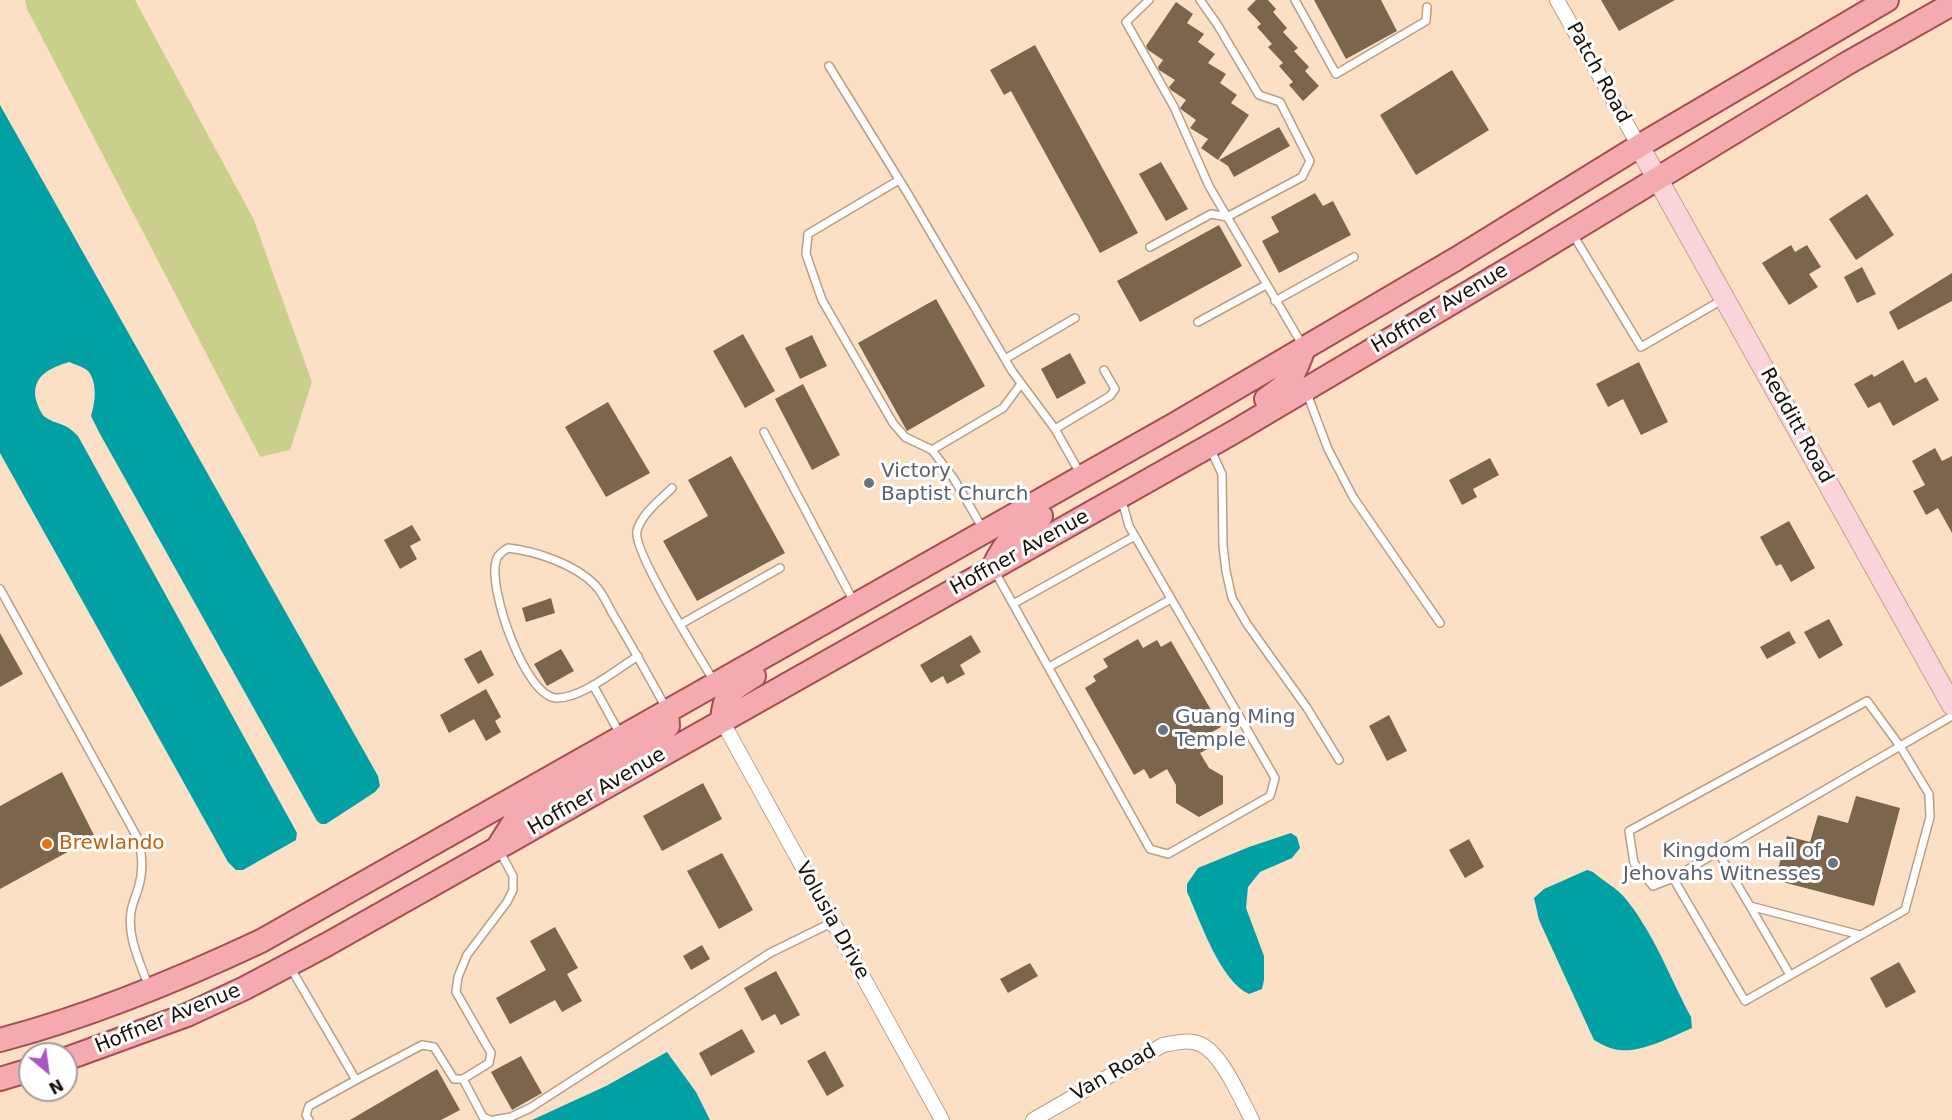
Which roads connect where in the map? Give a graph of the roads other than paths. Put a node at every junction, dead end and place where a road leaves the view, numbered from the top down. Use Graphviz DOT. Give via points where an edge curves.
graph roads {
  1 [pos="1149,0"];
  2 [pos="1200,0"];
  3 [pos="1295,0"];
  4 [pos="1557,0"];
  5 [pos="1887,0"];
  6 [pos="1952,3"];
  7 [pos="1427,7"];
  8 [pos="829,66"];
  9 [pos="1639,146"];
  10 [pos="1657,178"];
  11 [pos="899,180"];
  12 [pos="1227,217"];
  13 [pos="1571,231"];
  14 [pos="1150,247"];
  15 [pos="1354,256"];
  16 [pos="1266,285"];
  17 [pos="1724,298"];
  18 [pos="1275,301"];
  19 [pos="1075,318"];
  20 [pos="1198,322"];
  21 [pos="1304,348"];
  22 [pos="1005,359"];
  23 [pos="1104,370"];
  24 [pos="1022,384"];
  25 [pos="1305,389"];
  26 [pos="1055,429"];
  27 [pos="764,432"];
  28 [pos="1209,446"];
  29 [pos="932,450"];
  30 [pos="1082,477"];
  31 [pos="672,488"];
  32 [pos="1118,498"];
  33 [pos="984,532"];
  34 [pos="1135,536"];
  35 [pos="780,568"];
  36 [pos="993,568"];
  37 [pos="0,589"];
  38 [pos="1171,599"];
  39 [pos="855,604"];
  40 [pos="1013,604"];
  41 [pos="1440,623"];
  42 [pos="681,624"];
  43 [pos="638,656"];
  44 [pos="1048,667"];
  45 [pos="715,683"];
  46 [pos="593,685"];
  47 [pos="1952,705"];
  48 [pos="667,711"];
  49 [pos="1952,716"];
  50 [pos="722,721"];
  51 [pos="621,736"];
  52 [pos="1900,746"];
  53 [pos="1339,760"];
  54 [pos="498,848"];
  55 [pos="1718,852"];
  56 [pos="1673,878"];
  57 [pos="1750,906"];
  58 [pos="833,922"];
  59 [pos="1860,935"];
  60 [pos="289,964"];
  61 [pos="1790,975"];
  62 [pos="150,991"];
  63 [pos="0,1040"];
  64 [pos="78,1055"];
  65 [pos="18,1074"];
  66 [pos="0,1079"];
  67 [pos="463,1079"];
  68 [pos="356,1080"];
  69 [pos="309,1120"];
  70 [pos="492,1120"];
  71 [pos="942,1120"];
  72 [pos="1033,1120"];
  73 [pos="1252,1120"];
  1 -- 12 [label="lane" via="1126,22 1174,107"];
  2 -- 12 [label="lane" via="1259,96 1280,102 1310,161 1302,177"];
  3 -- 7 [label="lane" via="1336,74 1426,21"];
  4 -- 9 [label="street, Patch Road"];
  5 -- 9 [label="main road, Hoffner Avenue"];
  6 -- 10 [label="main road, Hoffner Avenue"];
  8 -- 11 [label="lane"];
  9 -- 10 [label="street, Redditt Road"];
  9 -- 21 [label="main road, Hoffner Avenue"];
  10 -- 13 [label="main road, Hoffner Avenue"];
  10 -- 17 [label="street, Redditt Road"];
  11 -- 22 [label="lane"];
  11 -- 29 [label="lane" via="808,234 806,254 822,300 894,423 905,436"];
  12 -- 14 [label="lane" via="1211,214"];
  12 -- 16 [label="lane"];
  13 -- 17 [label="lane" via="1641,346"];
  13 -- 25 [label="main road, Hoffner Avenue"];
  15 -- 18 [label="lane"];
  16 -- 18 [label="lane"];
  16 -- 20 [label="lane"];
  17 -- 47 [label="street, Redditt Road"];
  18 -- 21 [label="lane"];
  19 -- 22 [label="lane"];
  21 -- 28 [label="main road" via="1295,375 1283,388 1215,432"];
  21 -- 30 [label="main road, Hoffner Avenue"];
  22 -- 24 [label="lane"];
  23 -- 26 [label="lane" via="1115,389 1110,396"];
  24 -- 26 [label="lane"];
  24 -- 29 [label="lane" via="1004,408"];
  25 -- 28 [label="main road, Hoffner Avenue"];
  25 -- 41 [label="lane" via="1328,449 1353,497"];
  26 -- 30 [label="lane"];
  27 -- 39 [label="lane"];
  28 -- 32 [label="main road, Hoffner Avenue"];
  28 -- 53 [label="lane" via="1222,474 1223,546 1232,598"];
  29 -- 33 [label="lane" via="954,479"];
  30 -- 33 [label="main road, Hoffner Avenue"];
  30 -- 36 [label="main road" via="1068,501 1018,530"];
  31 -- 42 [label="lane" via="644,516 636,532 639,546"];
  32 -- 34 [label="lane"];
  32 -- 36 [label="main road, Hoffner Avenue"];
  33 -- 39 [label="main road, Hoffner Avenue"];
  34 -- 38 [label="lane"];
  34 -- 40 [label="lane"];
  35 -- 42 [label="lane"];
  36 -- 40 [label="lane"];
  36 -- 50 [label="main road, Hoffner Avenue"];
  37 -- 62 [label="lane" via="141,847 141,875 130,928"];
  38 -- 44 [label="lane"];
  38 -- 44 [label="lane" via="1275,778 1270,796 1168,854 1150,849"];
  39 -- 45 [label="main road, Hoffner Avenue"];
  39 -- 50 [label="main road" via="839,630 729,693 723,702"];
  40 -- 44 [label="lane"];
  42 -- 45 [label="lane"];
  43 -- 46 [label="lane"];
  43 -- 46 [label="lane" via="596,585 550,558 520,549 501,552 496,561 496,586 503,619 534,684 554,698"];
  43 -- 48 [label="lane"];
  45 -- 48 [label="main road, Hoffner Avenue"];
  46 -- 51 [label="lane"];
  48 -- 51 [label="main road, Hoffner Avenue"];
  48 -- 54 [label="main road" via="668,726 657,737 515,820"];
  49 -- 52 [label="lane"];
  50 -- 54 [label="main road, Hoffner Avenue"];
  50 -- 58 [label="street, Volusia Drive"];
  51 -- 62 [label="main road, Hoffner Avenue" via="261,941"];
  52 -- 55 [label="lane"];
  52 -- 56 [label="lane" via="1867,700 1629,831 1634,863 1653,886"];
  52 -- 59 [label="lane" via="1929,794 1930,817 1905,910"];
  54 -- 60 [label="main road, Hoffner Avenue"];
  54 -- 67 [label="lane" via="513,876 513,890 467,955 456,992 491,1053 489,1063"];
  55 -- 56 [label="lane"];
  55 -- 57 [label="lane"];
  56 -- 61 [label="lane" via="1745,1000"];
  57 -- 59 [label="lane"];
  57 -- 61 [label="lane"];
  58 -- 70 [label="lane" via="770,953 530,1108"];
  58 -- 71 [label="street, Volusia Drive"];
  59 -- 61 [label="lane"];
  60 -- 64 [label="main road, Hoffner Avenue" via="187,1015"];
  60 -- 68 [label="lane"];
  62 -- 63 [label="main road, Hoffner Avenue" via="57,1025"];
  65 -- 66 [label="main road"];
  67 -- 68 [label="lane" via="454,1079 434,1047 422,1045"];
  67 -- 70 [label="lane" via="483,1117"];
  68 -- 69 [label="lane" via="309,1106"];
  72 -- 73 [label="street, Van Road" via="1163,1045 1183,1042 1199,1044 1211,1052"];
}
